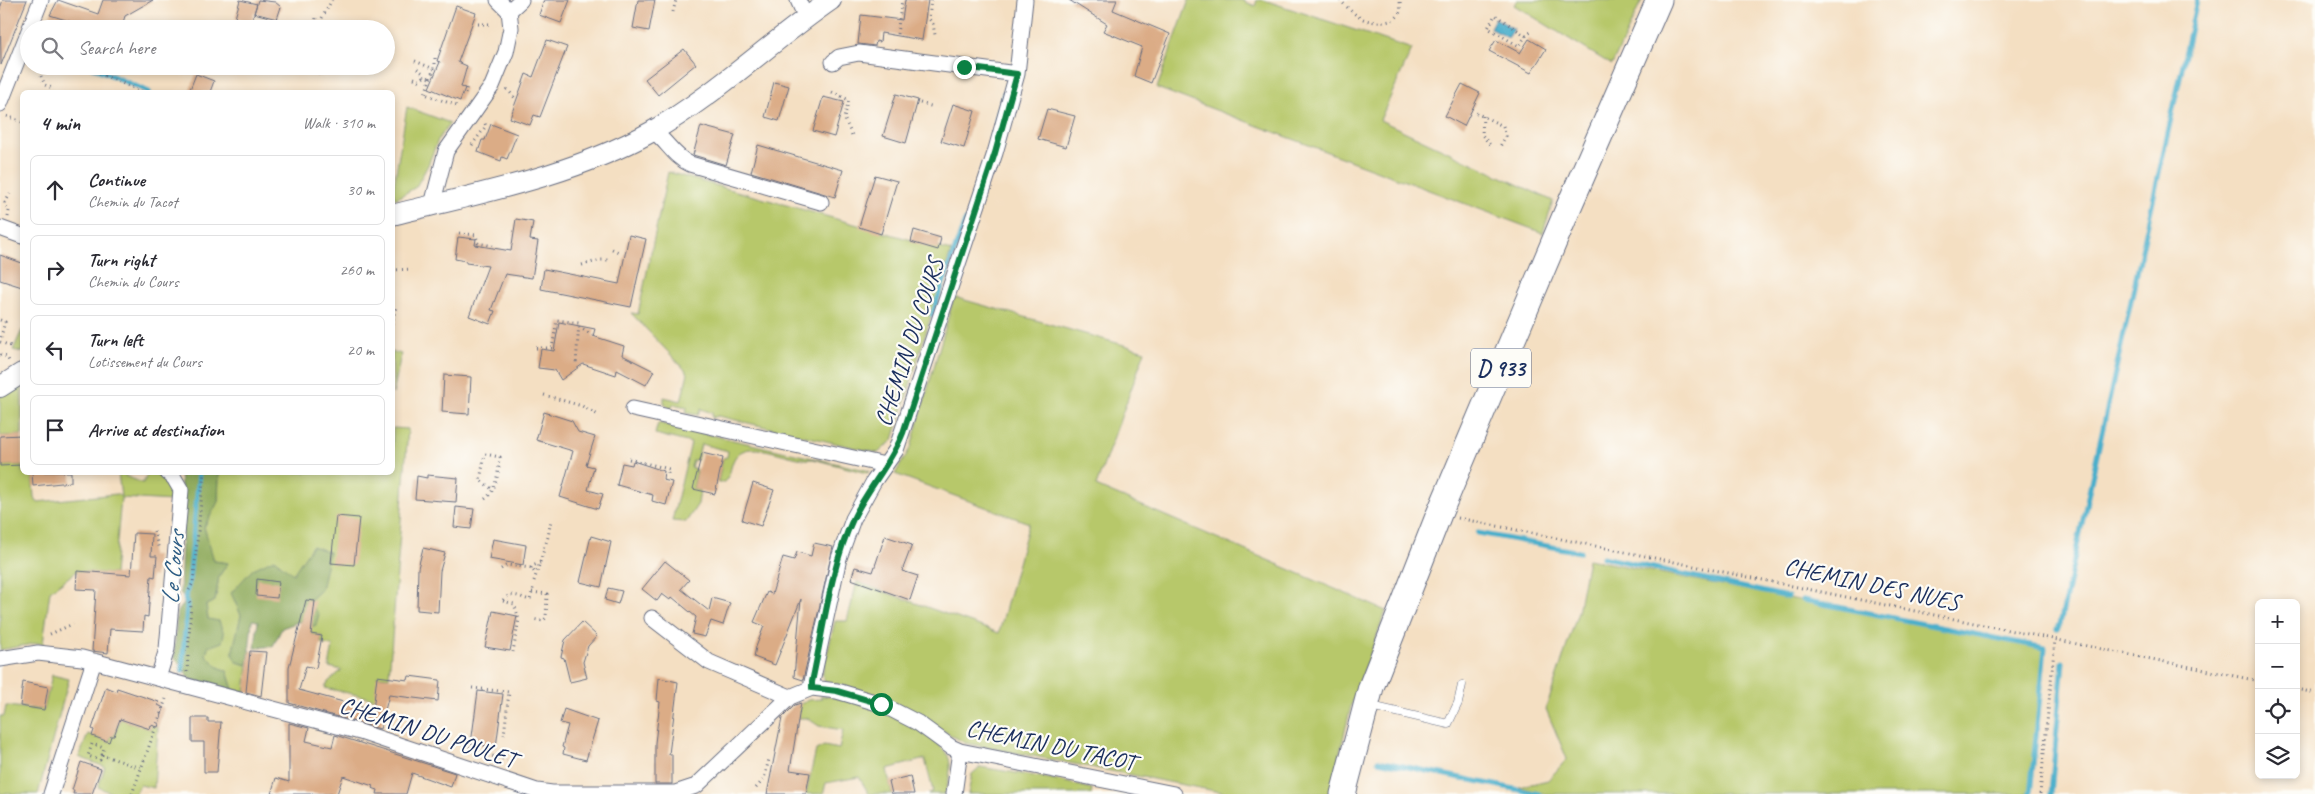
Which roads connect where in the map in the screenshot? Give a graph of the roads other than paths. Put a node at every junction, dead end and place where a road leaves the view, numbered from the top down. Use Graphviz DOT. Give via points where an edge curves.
graph roads {
  1 [pos="41,0"];
  2 [pos="521,0"];
  3 [pos="831,0"];
  4 [pos="1025,0"];
  5 [pos="1659,0"];
  6 [pos="504,6"];
  7 [pos="802,9"];
  8 [pos="33,20"];
  9 [pos="20,53"];
  10 [pos="833,62"];
  11 [pos="1017,74"];
  12 [pos="0,104"];
  13 [pos="653,130"];
  14 [pos="821,202"];
  15 [pos="432,205"];
  16 [pos="395,214"];
  17 [pos="2,229"];
  18 [pos="20,235"];
  19 [pos="20,374"];
  20 [pos="0,387"];
  21 [pos="633,409"];
  22 [pos="885,466"];
  23 [pos="170,475"];
  24 [pos="652,618"];
  25 [pos="0,659"];
  26 [pos="94,662"];
  27 [pos="158,678"];
  28 [pos="1462,685"];
  29 [pos="812,688"];
  30 [pos="790,697"];
  31 [pos="1366,705"];
  32 [pos="960,751"];
  33 [pos="52,794"];
  34 [pos="954,794"];
  35 [pos="1174,794"];
  36 [pos="1343,794"];
  1 -- 8 [label="street"];
  2 -- 6 [label="street"];
  3 -- 7 [label="street"];
  4 -- 11 [label="street, CHEMIN DU COURS"];
  5 -- 31 [label="main road, D 933" via="1439,514"];
  6 -- 15 [label="street" via="511,28 506,52 492,86 446,152"];
  7 -- 13 [label="street" via="692,106"];
  9 -- 12 [label="street"];
  10 -- 11 [label="street" via="839,57 858,53"];
  11 -- 22 [label="street, CHEMIN DU COURS" via="932,347 900,442"];
  13 -- 14 [label="street" via="680,159 690,164"];
  13 -- 15 [label="street" via="555,174"];
  15 -- 16 [label="street"];
  17 -- 18 [label="street"];
  19 -- 20 [label="street"];
  21 -- 22 [label="street"];
  22 -- 29 [label="street, CHEMIN DU COURS" via="852,519 839,558"];
  23 -- 27 [label="street" via="181,490 167,649"];
  24 -- 30 [label="street" via="709,662"];
  25 -- 26 [label="street, CHEMIN DU POULET" via="38,653"];
  26 -- 27 [label="street, CHEMIN DU POULET"];
  26 -- 33 [label="street"];
  27 -- 30 [label="street, CHEMIN DU POULET" via="360,732 522,787 552,793 675,793 688,790"];
  28 -- 31 [label="lane" via="1448,724"];
  29 -- 30 [label="street, CHEMIN DU POULET"];
  29 -- 32 [label="street, CHEMIN DU TACOT" via="837,691 881,704 918,723"];
  31 -- 36 [label="main road, D 933"];
  32 -- 34 [label="street"];
  32 -- 35 [label="street, CHEMIN DU TACOT"];
}
